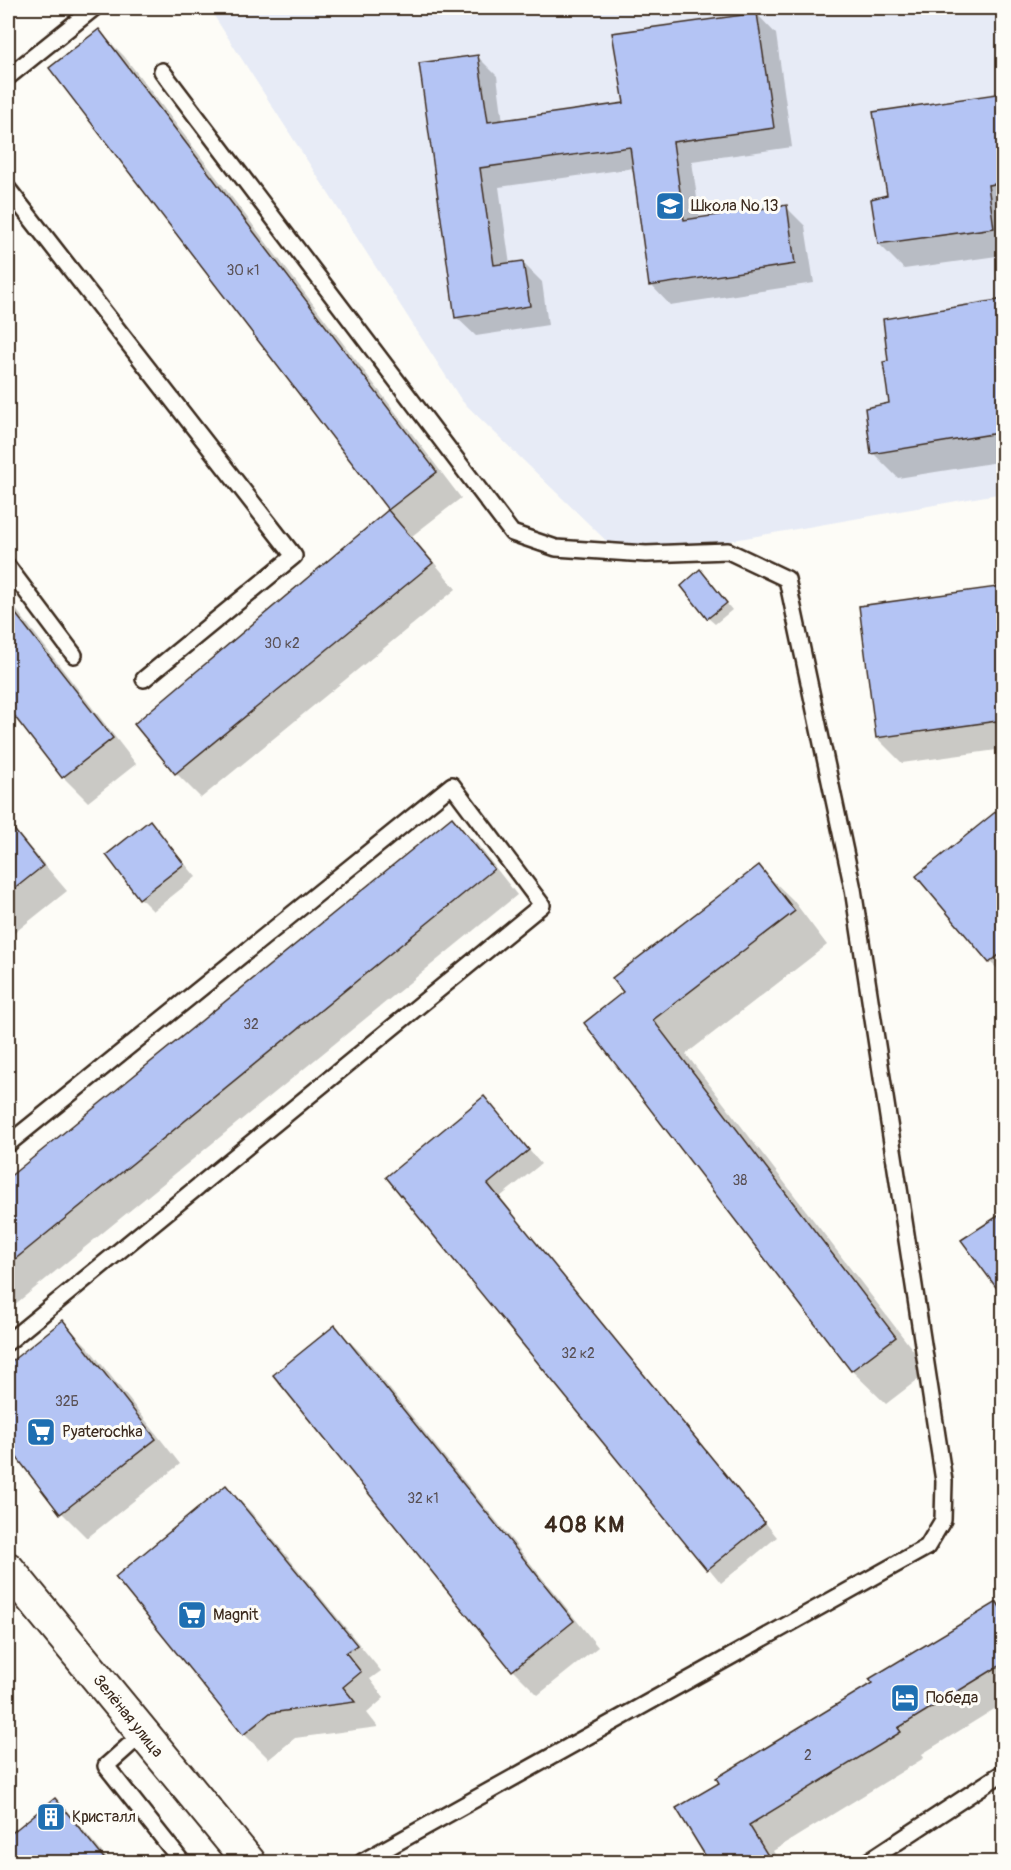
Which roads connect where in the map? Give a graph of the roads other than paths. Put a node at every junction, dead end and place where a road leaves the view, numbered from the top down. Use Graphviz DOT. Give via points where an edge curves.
graph roads {
  1 [pos="94,8"];
  2 [pos="162,71"];
  3 [pos="8,77"];
  4 [pos="8,189"];
  5 [pos="8,567"];
  6 [pos="75,655"];
  7 [pos="144,679"];
  8 [pos="8,1144"];
  9 [pos="8,1342"];
  10 [pos="8,1569"];
  11 [pos="143,1733"];
  12 [pos="1004,1772"];
  13 [pos="182,1863"];
  14 [pos="249,1863"];
  15 [pos="362,1863"];
  16 [pos="867,1863"];
  1 -- 3 [label="lane"];
  2 -- 15 [label="lane" via="512,533 556,548 646,554 728,551 786,579 853,889 944,1481 943,1520 927,1547"];
  4 -- 7 [label="lane" via="294,556"];
  5 -- 6 [label="lane"];
  8 -- 9 [label="lane" via="452,785 542,905"];
  10 -- 11 [label="street, Зелёная улица"];
  11 -- 13 [label="lane" via="106,1766"];
  11 -- 14 [label="street, Зелёная улица"];
  12 -- 16 [label="lane"];
}
